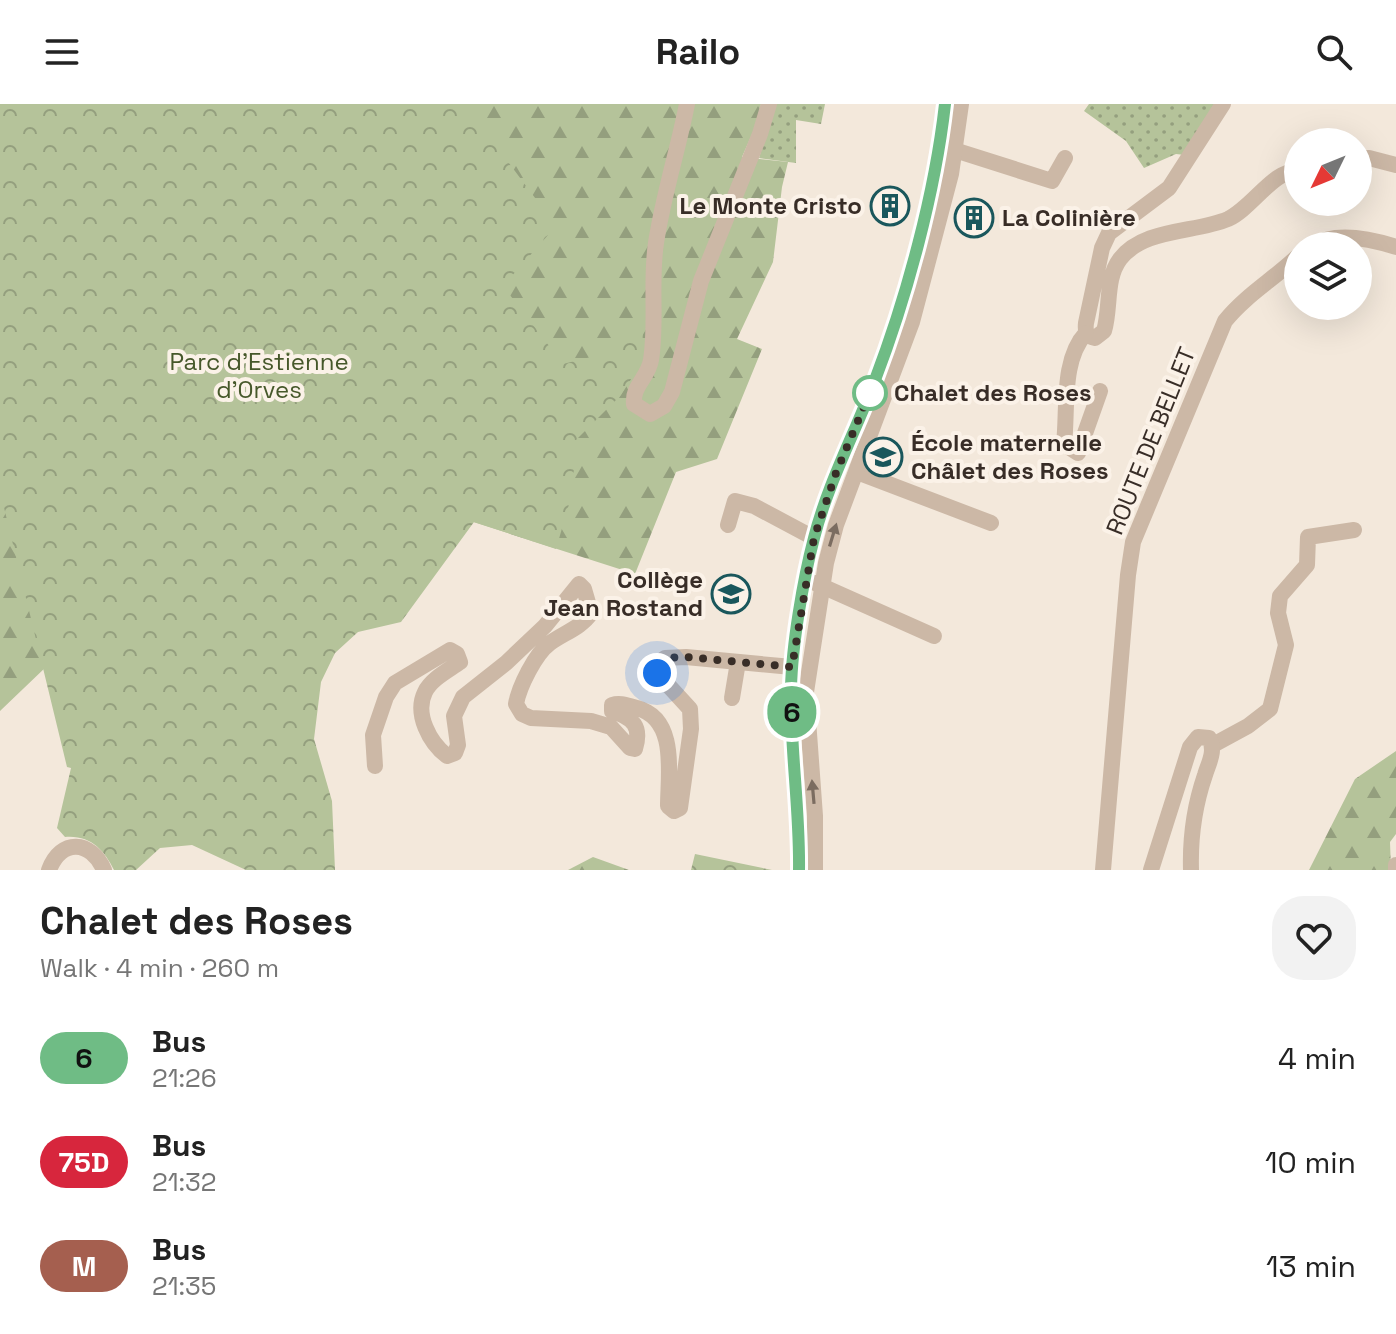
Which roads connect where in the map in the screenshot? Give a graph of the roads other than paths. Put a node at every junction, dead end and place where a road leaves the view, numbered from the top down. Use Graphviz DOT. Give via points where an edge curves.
graph roads {
  1 [pos="687,104"];
  2 [pos="769,104"];
  3 [pos="945,104"];
  4 [pos="961,104"];
  5 [pos="1223,104"];
  6 [pos="948,148"];
  7 [pos="1065,158"];
  8 [pos="1372,159"];
  9 [pos="1396,165"];
  10 [pos="1284,174"];
  11 [pos="1372,243"];
  12 [pos="1396,247"];
  13 [pos="1284,269"];
  14 [pos="1086,333"];
  15 [pos="1100,391"];
  16 [pos="857,472"];
  17 [pos="991,523"];
  18 [pos="728,525"];
  19 [pos="1354,530"];
  20 [pos="814,538"];
  21 [pos="806,580"];
  22 [pos="823,586"];
  23 [pos="934,636"];
  24 [pos="738,662"];
  25 [pos="792,667"];
  26 [pos="732,698"];
  27 [pos="1213,745"];
  28 [pos="375,766"];
  29 [pos="49,870"];
  30 [pos="104,870"];
  31 [pos="799,870"];
  32 [pos="815,870"];
  33 [pos="1103,870"];
  34 [pos="1151,870"];
  35 [pos="1191,870"];
  1 -- 2 [label="street" via="656,242 653,341 646,376 633,395 634,404 650,414 664,406 672,392 701,281"];
  3 -- 6 [label="street"];
  4 -- 6 [label="street"];
  5 -- 14 [label="street" via="1169,188 1105,239"];
  6 -- 7 [label="street" via="1052,181"];
  6 -- 16 [label="street" via="912,322"];
  6 -- 20 [label="street" via="898,316"];
  8 -- 9 [label="street"];
  10 -- 14 [label="street" via="1227,219 1160,236 1128,251 1113,275 1104,331 1095,338"];
  11 -- 12 [label="street"];
  13 -- 33 [label="street, ROUTE DE BELLET" via="1225,321 1133,542"];
  14 -- 15 [label="street" via="1074,349 1067,382 1064,444 1078,453"];
  16 -- 17 [label="street"];
  22 -- 16 [label="street, one-way" via="831,543"];
  18 -- 20 [label="street" via="735,501"];
  19 -- 27 [label="street" via="1308,537 1307,565 1280,596 1278,613 1286,645 1270,709"];
  20 -- 21 [label="street"];
  21 -- 22 [label="street"];
  21 -- 25 [label="street"];
  22 -- 23 [label="street"];
  32 -- 22 [label="street, one-way" via="806,692"];
  24 -- 25 [label="street"];
  24 -- 26 [label="street"];
  24 -- 28 [label="street" via="665,658 656,665 657,673 690,709 680,808 674,811 668,806 669,749 663,729 644,710 612,705 612,711 637,725 635,749 611,727 531,718 516,704 518,689 546,645 591,613 579,584 545,626 463,697 454,716 455,753 447,756 438,749 422,710 425,692 460,662 457,654 450,650 395,683 373,735"];
  25 -- 31 [label="street"];
  27 -- 34 [label="street" via="1203,736 1190,747"];
  27 -- 35 [label="street" via="1195,807"];
  29 -- 30 [label="street" via="61,850 76,847 92,852"];
}
